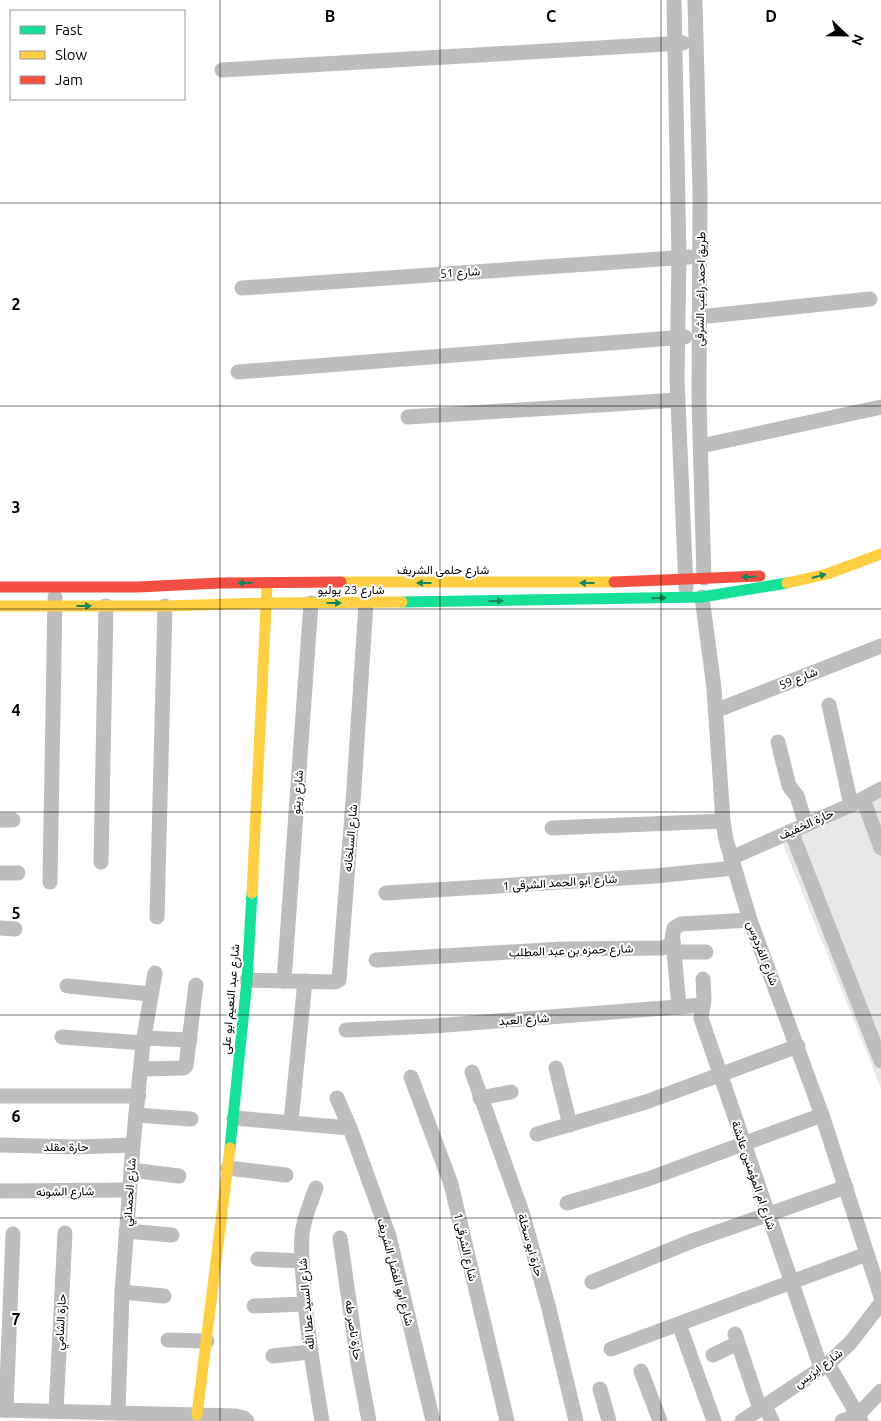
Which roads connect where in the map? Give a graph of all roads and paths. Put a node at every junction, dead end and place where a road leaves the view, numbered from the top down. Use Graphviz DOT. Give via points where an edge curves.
graph roads {
  1 [pos="674,0"];
  2 [pos="695,0"];
  3 [pos="697,42"];
  4 [pos="675,44"];
  5 [pos="222,70"];
  6 [pos="679,257"];
  7 [pos="701,258"];
  8 [pos="242,288"];
  9 [pos="870,299"];
  10 [pos="700,317"];
  11 [pos="699,336"];
  12 [pos="676,338"];
  13 [pos="238,372"];
  14 [pos="678,400"];
  15 [pos="881,407"];
  16 [pos="408,417"];
  17 [pos="701,446"];
  18 [pos="881,545"];
  19 [pos="881,554"];
  20 [pos="704,578"];
  21 [pos="722,578"];
  22 [pos="686,580"];
  23 [pos="267,582"];
  24 [pos="0,586"];
  25 [pos="56,588"];
  26 [pos="724,594"];
  27 [pos="694,597"];
  28 [pos="267,603"];
  29 [pos="311,603"];
  30 [pos="366,603"];
  31 [pos="0,606"];
  32 [pos="55,606"];
  33 [pos="106,606"];
  34 [pos="165,606"];
  35 [pos="881,646"];
  36 [pos="829,705"];
  37 [pos="715,711"];
  38 [pos="778,742"];
  39 [pos="881,789"];
  40 [pos="857,802"];
  41 [pos="723,821"];
  42 [pos="806,825"];
  43 [pos="552,828"];
  44 [pos="791,830"];
  45 [pos="881,848"];
  46 [pos="101,862"];
  47 [pos="732,863"];
  48 [pos="0,873"];
  49 [pos="18,873"];
  50 [pos="50,882"];
  51 [pos="386,893"];
  52 [pos="157,917"];
  53 [pos="750,920"];
  54 [pos="673,946"];
  55 [pos="706,952"];
  56 [pos="376,960"];
  57 [pos="155,973"];
  58 [pos="703,979"];
  59 [pos="247,980"];
  60 [pos="284,981"];
  61 [pos="305,981"];
  62 [pos="67,986"];
  63 [pos="196,986"];
  64 [pos="151,994"];
  65 [pos="703,1005"];
  66 [pos="679,1007"];
  67 [pos="346,1030"];
  68 [pos="62,1037"];
  69 [pos="144,1040"];
  70 [pos="190,1040"];
  71 [pos="798,1046"];
  72 [pos="881,1061"];
  73 [pos="141,1068"];
  74 [pos="556,1068"];
  75 [pos="472,1072"];
  76 [pos="720,1076"];
  77 [pos="411,1077"];
  78 [pos="511,1092"];
  79 [pos="0,1096"];
  80 [pos="138,1096"];
  81 [pos="337,1098"];
  82 [pos="480,1098"];
  83 [pos="822,1115"];
  84 [pos="136,1116"];
  85 [pos="234,1118"];
  86 [pos="191,1119"];
  87 [pos="291,1122"];
  88 [pos="570,1125"];
  89 [pos="350,1128"];
  90 [pos="538,1134"];
  91 [pos="0,1145"];
  92 [pos="133,1145"];
  93 [pos="744,1145"];
  94 [pos="228,1168"];
  95 [pos="131,1170"];
  96 [pos="286,1175"];
  97 [pos="180,1176"];
  98 [pos="846,1187"];
  99 [pos="316,1188"];
  100 [pos="129,1190"];
  101 [pos="0,1191"];
  102 [pos="568,1203"];
  103 [pos="768,1214"];
  104 [pos="126,1231"];
  105 [pos="65,1233"];
  106 [pos="13,1234"];
  107 [pos="172,1235"];
  108 [pos="340,1238"];
  109 [pos="867,1254"];
  110 [pos="258,1259"];
  111 [pos="302,1261"];
  112 [pos="592,1282"];
  113 [pos="791,1282"];
  114 [pos="122,1292"];
  115 [pos="164,1296"];
  116 [pos="881,1297"];
  117 [pos="881,1303"];
  118 [pos="305,1304"];
  119 [pos="254,1306"];
  120 [pos="678,1324"];
  121 [pos="168,1340"];
  122 [pos="207,1340"];
  123 [pos="611,1349"];
  124 [pos="310,1352"];
  125 [pos="713,1355"];
  126 [pos="273,1356"];
  127 [pos="825,1366"];
  128 [pos="641,1371"];
  129 [pos="600,1389"];
  130 [pos="881,1391"];
  131 [pos="763,1408"];
  132 [pos="56,1411"];
  133 [pos="2,1413"];
  134 [pos="118,1413"];
  135 [pos="198,1415"];
  136 [pos="33,1416"];
  137 [pos="92,1417"];
  138 [pos="180,1418"];
  139 [pos="859,1418"];
  140 [pos="247,1421"];
  141 [pos="322,1421"];
  142 [pos="369,1421"];
  143 [pos="433,1421"];
  144 [pos="507,1421"];
  145 [pos="576,1421"];
  146 [pos="609,1421"];
  147 [pos="660,1421"];
  148 [pos="714,1421"];
  149 [pos="742,1421"];
  150 [pos="772,1421"];
  151 [pos="842,1421"];
  1 -- 4 [label="street, شارع الفردوس"];
  2 -- 3 [label="street, طريق احمد راغب الشرقى"];
  3 -- 4 [label="street"];
  3 -- 7 [label="street, طريق احمد راغب الشرقى"];
  4 -- 5 [label="street"];
  4 -- 6 [label="street, شارع الفردوس"];
  6 -- 7 [label="street, شارع 51"];
  6 -- 8 [label="street, شارع 51"];
  6 -- 12 [label="street, شارع الفردوس"];
  7 -- 10 [label="street, طريق احمد راغب الشرقى"];
  9 -- 10 [label="street"];
  10 -- 11 [label="street, طريق احمد راغب الشرقى"];
  11 -- 12 [label="street"];
  11 -- 17 [label="street, طريق احمد راغب الشرقى"];
  12 -- 13 [label="street"];
  12 -- 14 [label="street, شارع الفردوس"];
  14 -- 16 [label="street"];
  14 -- 22 [label="street, شارع الفردوس"];
  15 -- 17 [label="street"];
  17 -- 20 [label="street, طريق احمد راغب الشرقى"];
  18 -- 21 [label="street, شارع حلمى الشريف, one-way" via="793,572"];
  26 -- 19 [label="street, one-way" via="827,574"];
  20 -- 21 [label="street, شارع حلمى الشريف"];
  20 -- 22 [label="street, شارع حلمى الشريف"];
  21 -- 26 [label="street"];
  22 -- 23 [label="street, شارع حلمى الشريف, one-way"];
  22 -- 27 [label="street, شارع الفردوس"];
  23 -- 25 [label="street, شارع حلمى الشريف, one-way"];
  23 -- 28 [label="street, شارع عبد النعيم ابو على"];
  24 -- 25 [label="street, شارع حلمى الشريف"];
  25 -- 32 [label="street"];
  26 -- 27 [label="street"];
  30 -- 27 [label="street, شارع 23 يوليو, one-way"];
  27 -- 37 [label="street, شارع الفردوس" via="714,688"];
  28 -- 29 [label="street, شارع 23 يوليو"];
  28 -- 34 [label="street, شارع 23 يوليو"];
  28 -- 59 [label="street, شارع عبد النعيم ابو على"];
  29 -- 30 [label="street, شارع 23 يوليو, one-way"];
  29 -- 60 [label="street, شارع ريتو"];
  30 -- 61 [label="street, شارع السلخانه" via="339,980"];
  31 -- 32 [label="street, شارع 23 يوليو"];
  32 -- 33 [label="street, شارع 23 يوليو, one-way"];
  32 -- 50 [label="street"];
  33 -- 34 [label="street, شارع 23 يوليو"];
  33 -- 46 [label="street"];
  34 -- 52 [label="street"];
  35 -- 37 [label="street, شارع 59"];
  36 -- 40 [label="street"];
  37 -- 41 [label="street, شارع الفردوس"];
  38 -- 42 [label="street" via="789,786 797,796"];
  39 -- 40 [label="street, حارة الخفيف"];
  40 -- 42 [label="street, حارة الخفيف"];
  40 -- 45 [label="street"];
  41 -- 43 [label="street"];
  41 -- 47 [label="street, شارع الفردوس"];
  42 -- 44 [label="street, حارة الخفيف"];
  44 -- 47 [label="street, حارة الخفيف"];
  44 -- 72 [label="street"];
  47 -- 51 [label="street, شارع ابو الحمد الشرقى 1" via="655,876"];
  47 -- 53 [label="street, شارع الفردوس"];
  48 -- 49 [label="street"];
  53 -- 54 [label="street" via="682,924 674,928"];
  53 -- 71 [label="street, شارع الفردوس"];
  54 -- 55 [label="street"];
  54 -- 56 [label="street, شارع حمزه بن عبد المطلب"];
  54 -- 66 [label="street"];
  57 -- 64 [label="street, شارع الحمداني"];
  58 -- 65 [label="street, شارع ام المؤمنين عائشة"];
  59 -- 60 [label="street, شارع السلخانه"];
  59 -- 85 [label="street, شارع عبد النعيم ابو على"];
  60 -- 61 [label="street, شارع السلخانه"];
  61 -- 87 [label="street"];
  62 -- 64 [label="street"];
  63 -- 70 [label="street"];
  64 -- 69 [label="street, شارع الحمداني"];
  65 -- 66 [label="street, شارع العبد"];
  65 -- 76 [label="street, شارع ام المؤمنين عائشة" via="701,1018"];
  66 -- 67 [label="street, شارع العبد"];
  68 -- 69 [label="street"];
  69 -- 70 [label="street"];
  69 -- 73 [label="street, شارع الحمداني"];
  70 -- 73 [label="street" via="184,1068"];
  71 -- 76 [label="street"];
  71 -- 83 [label="street, شارع الفردوس"];
  73 -- 80 [label="street, شارع الحمداني"];
  74 -- 88 [label="street"];
  75 -- 82 [label="street, حارة ابو سخلة"];
  76 -- 88 [label="street"];
  76 -- 93 [label="street, شارع ام المؤمنين عائشة"];
  77 -- 144 [label="street, شارع الشرقى 1" via="451,1184"];
  78 -- 82 [label="street"];
  79 -- 80 [label="street"];
  80 -- 84 [label="street, شارع الحمداني"];
  81 -- 89 [label="street, شارع ابو الفضل الشريف"];
  82 -- 145 [label="street, حارة ابو سخلة" via="522,1212"];
  83 -- 93 [label="street"];
  83 -- 98 [label="street, شارع الفردوس"];
  84 -- 86 [label="street"];
  84 -- 92 [label="street, شارع الحمداني"];
  85 -- 87 [label="street"];
  85 -- 94 [label="street, شارع عبد النعيم ابو على"];
  87 -- 89 [label="street"];
  88 -- 90 [label="street"];
  89 -- 143 [label="street, شارع ابو الفضل الشريف" via="389,1236"];
  91 -- 92 [label="street, حارة مقلد"];
  92 -- 95 [label="street, شارع الحمداني"];
  93 -- 102 [label="street"];
  93 -- 103 [label="street, شارع ام المؤمنين عائشة"];
  94 -- 96 [label="street"];
  94 -- 122 [label="street, شارع عبد النعيم ابو على"];
  95 -- 97 [label="street"];
  95 -- 100 [label="street, شارع الحمداني"];
  98 -- 103 [label="street"];
  98 -- 109 [label="street, شارع الفردوس"];
  99 -- 111 [label="street, شارع السيد عطا الله" via="303,1229"];
  100 -- 101 [label="street, شارع الشونه"];
  100 -- 104 [label="street, شارع الحمداني"];
  103 -- 112 [label="street"];
  103 -- 113 [label="street, شارع ام المؤمنين عائشة"];
  104 -- 107 [label="street"];
  104 -- 114 [label="street, شارع الحمداني"];
  105 -- 132 [label="street, حارة الشامي"];
  106 -- 133 [label="street"];
  108 -- 142 [label="street, حارة ناصر طه"];
  109 -- 113 [label="street"];
  109 -- 116 [label="street, شارع الفردوس"];
  110 -- 111 [label="street"];
  111 -- 118 [label="street, شارع السيد عطا الله"];
  113 -- 120 [label="street"];
  113 -- 127 [label="street, شارع ام المؤمنين عائشة"];
  114 -- 115 [label="street"];
  114 -- 134 [label="street, شارع الحمداني"];
  117 -- 127 [label="street, شارع ايزيس" via="851,1342"];
  118 -- 119 [label="street"];
  118 -- 124 [label="street, شارع السيد عطا الله"];
  120 -- 123 [label="street"];
  120 -- 148 [label="street"];
  121 -- 122 [label="street"];
  122 -- 135 [label="street, شارع عبد النعيم ابو على"];
  124 -- 126 [label="street"];
  124 -- 141 [label="street, شارع السيد عطا الله"];
  125 -- 131 [label="street" via="736,1338"];
  127 -- 131 [label="street, شارع ايزيس"];
  127 -- 139 [label="street, شارع ام المؤمنين عائشة"];
  128 -- 147 [label="street"];
  129 -- 146 [label="street"];
  130 -- 139 [label="street"];
  131 -- 149 [label="street, شارع ايزيس"];
  131 -- 150 [label="street"];
  132 -- 136 [label="street"];
  132 -- 137 [label="street"];
  133 -- 136 [label="street"];
  134 -- 137 [label="street"];
  134 -- 138 [label="street"];
  135 -- 138 [label="street"];
  135 -- 140 [label="street" via="236,1416"];
  139 -- 151 [label="street"];
}
